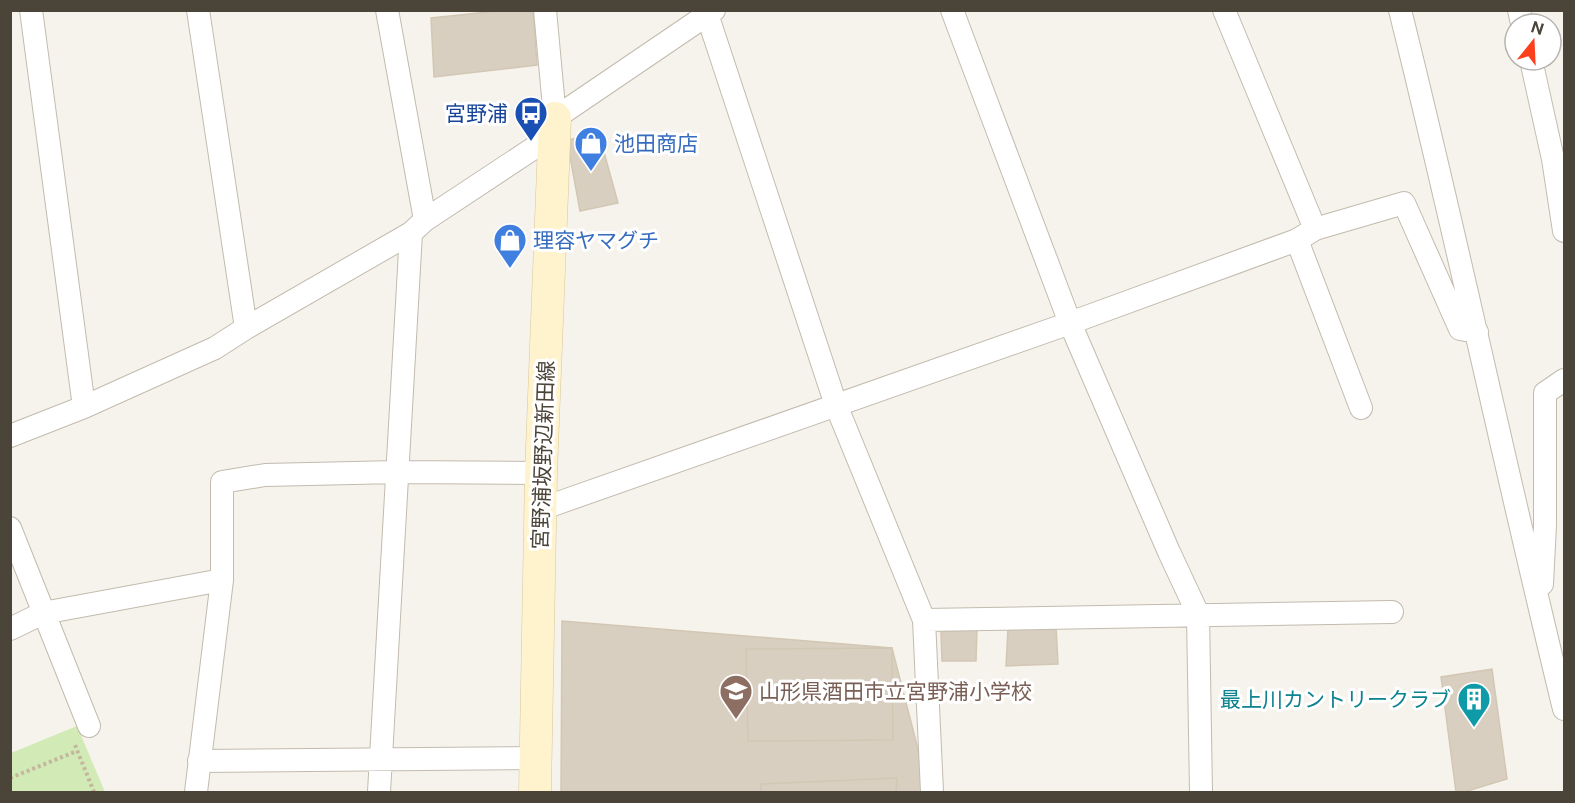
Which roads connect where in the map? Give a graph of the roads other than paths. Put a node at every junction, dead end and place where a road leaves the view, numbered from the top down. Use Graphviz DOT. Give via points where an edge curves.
graph roads {
  1 [pos="31,10"];
  2 [pos="198,10"];
  3 [pos="387,10"];
  4 [pos="545,10"];
  5 [pos="555,10"];
  6 [pos="952,10"];
  7 [pos="1224,10"];
  8 [pos="1400,10"];
  9 [pos="711,12"];
  10 [pos="1533,72"];
  11 [pos="555,126"];
  12 [pos="418,226"];
  13 [pos="1564,231"];
  14 [pos="1306,235"];
  15 [pos="1071,323"];
  16 [pos="246,328"];
  17 [pos="1477,332"];
  18 [pos="1564,380"];
  19 [pos="836,405"];
  20 [pos="84,407"];
  21 [pos="1361,408"];
  22 [pos="10,436"];
  23 [pos="397,472"];
  24 [pos="541,473"];
  25 [pos="541,509"];
  26 [pos="10,528"];
  27 [pos="222,580"];
  28 [pos="1540,611"];
  29 [pos="1392,612"];
  30 [pos="43,613"];
  31 [pos="1198,614"];
  32 [pos="924,620"];
  33 [pos="10,629"];
  34 [pos="1564,709"];
  35 [pos="89,726"];
  36 [pos="536,758"];
  37 [pos="382,759"];
  38 [pos="199,761"];
  39 [pos="196,792"];
  40 [pos="379,792"];
  41 [pos="535,792"];
  42 [pos="932,792"];
  43 [pos="1200,792"];
  1 -- 20 [label="street"];
  2 -- 16 [label="street"];
  3 -- 12 [label="street"];
  4 -- 11 [label="street"];
  5 -- 11 [label="street"];
  6 -- 15 [label="street"];
  7 -- 14 [label="street"];
  8 -- 17 [label="street"];
  9 -- 11 [label="street"];
  9 -- 19 [label="street"];
  10 -- 13 [label="street" via="1553,159"];
  11 -- 12 [label="street"];
  11 -- 24 [label="main road, 宮野浦坂野辺新田線"];
  12 -- 16 [label="street"];
  12 -- 23 [label="street"];
  14 -- 15 [label="street"];
  14 -- 17 [label="street" via="1404,203 1460,329"];
  14 -- 21 [label="street"];
  15 -- 19 [label="street"];
  15 -- 31 [label="street"];
  16 -- 20 [label="street" via="215,348"];
  17 -- 28 [label="street"];
  18 -- 28 [label="street" via="1545,393 1545,525"];
  19 -- 25 [label="street"];
  19 -- 32 [label="street"];
  20 -- 22 [label="street"];
  23 -- 24 [label="street"];
  23 -- 27 [label="street" via="265,475 222,482"];
  23 -- 37 [label="street"];
  24 -- 25 [label="main road, 宮野浦坂野辺新田線"];
  25 -- 36 [label="main road, 宮野浦坂野辺新田線"];
  26 -- 30 [label="street"];
  27 -- 30 [label="street"];
  27 -- 38 [label="street"];
  28 -- 34 [label="street"];
  29 -- 31 [label="street"];
  30 -- 33 [label="street"];
  30 -- 35 [label="street"];
  31 -- 32 [label="street"];
  31 -- 43 [label="street"];
  32 -- 42 [label="street"];
  36 -- 37 [label="street"];
  36 -- 41 [label="main road, 宮野浦坂野辺新田線"];
  37 -- 38 [label="street"];
  37 -- 40 [label="street"];
  38 -- 39 [label="street"];
}
